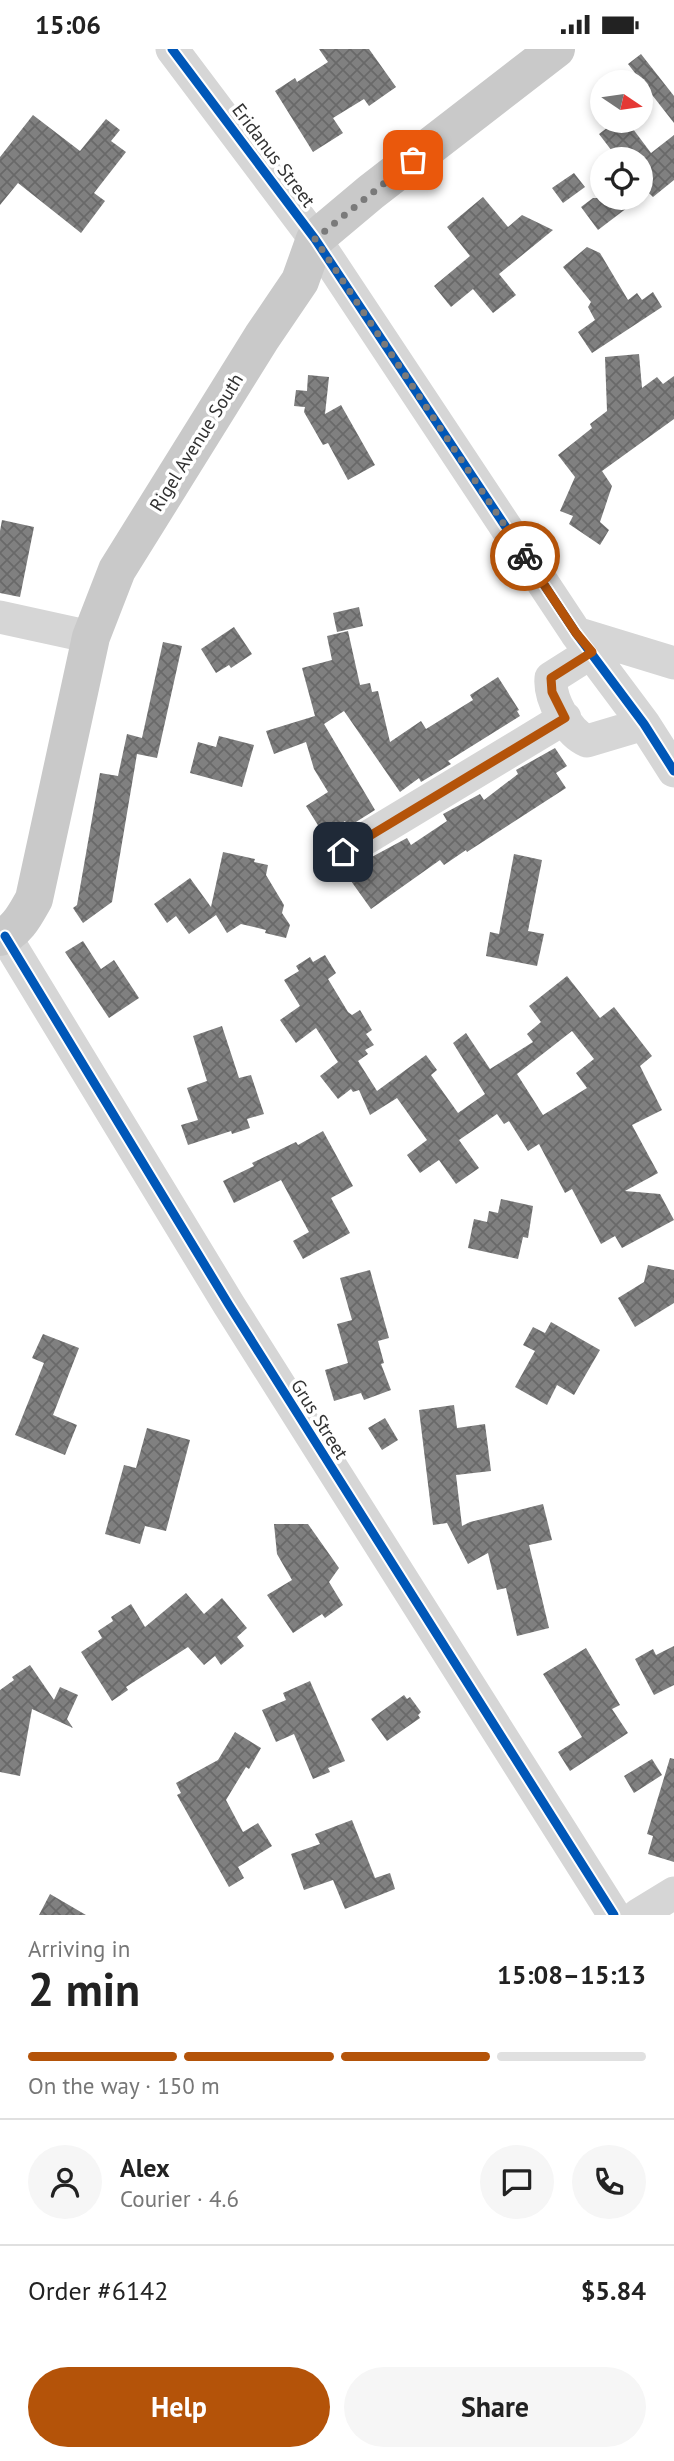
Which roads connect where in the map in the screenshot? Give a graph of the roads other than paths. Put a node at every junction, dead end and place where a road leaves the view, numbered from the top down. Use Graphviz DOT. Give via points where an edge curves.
graph roads {
  1 [pos="172,49"];
  2 [pos="556,49"];
  3 [pos="315,239"];
  4 [pos="0,617"];
  5 [pos="91,636"];
  6 [pos="584,642"];
  7 [pos="674,663"];
  8 [pos="565,718"];
  9 [pos="644,724"];
  10 [pos="674,771"];
  11 [pos="343,852"];
  12 [pos="2,937"];
  13 [pos="674,1893"];
  14 [pos="614,1915"];
  15 [pos="638,1915"];
  1 -- 3 [label="street, Eridanus Street"];
  2 -- 3 [label="main road"];
  3 -- 5 [label="main road, Rigel Avenue South" via="300,281 117,570"];
  3 -- 6 [label="street, Eridanus Street"];
  4 -- 5 [label="street"];
  5 -- 12 [label="main road, Rigel Avenue South" via="34,899 22,920"];
  6 -- 7 [label="street"];
  6 -- 8 [label="street" via="551,678 552,692"];
  6 -- 9 [label="street, Eridanus Street"];
  8 -- 9 [label="street" via="579,738 587,741"];
  8 -- 11 [label="street"];
  9 -- 10 [label="street, Eridanus Street"];
  12 -- 14 [label="street, Grus Street"];
  13 -- 15 [label="street"];
}
